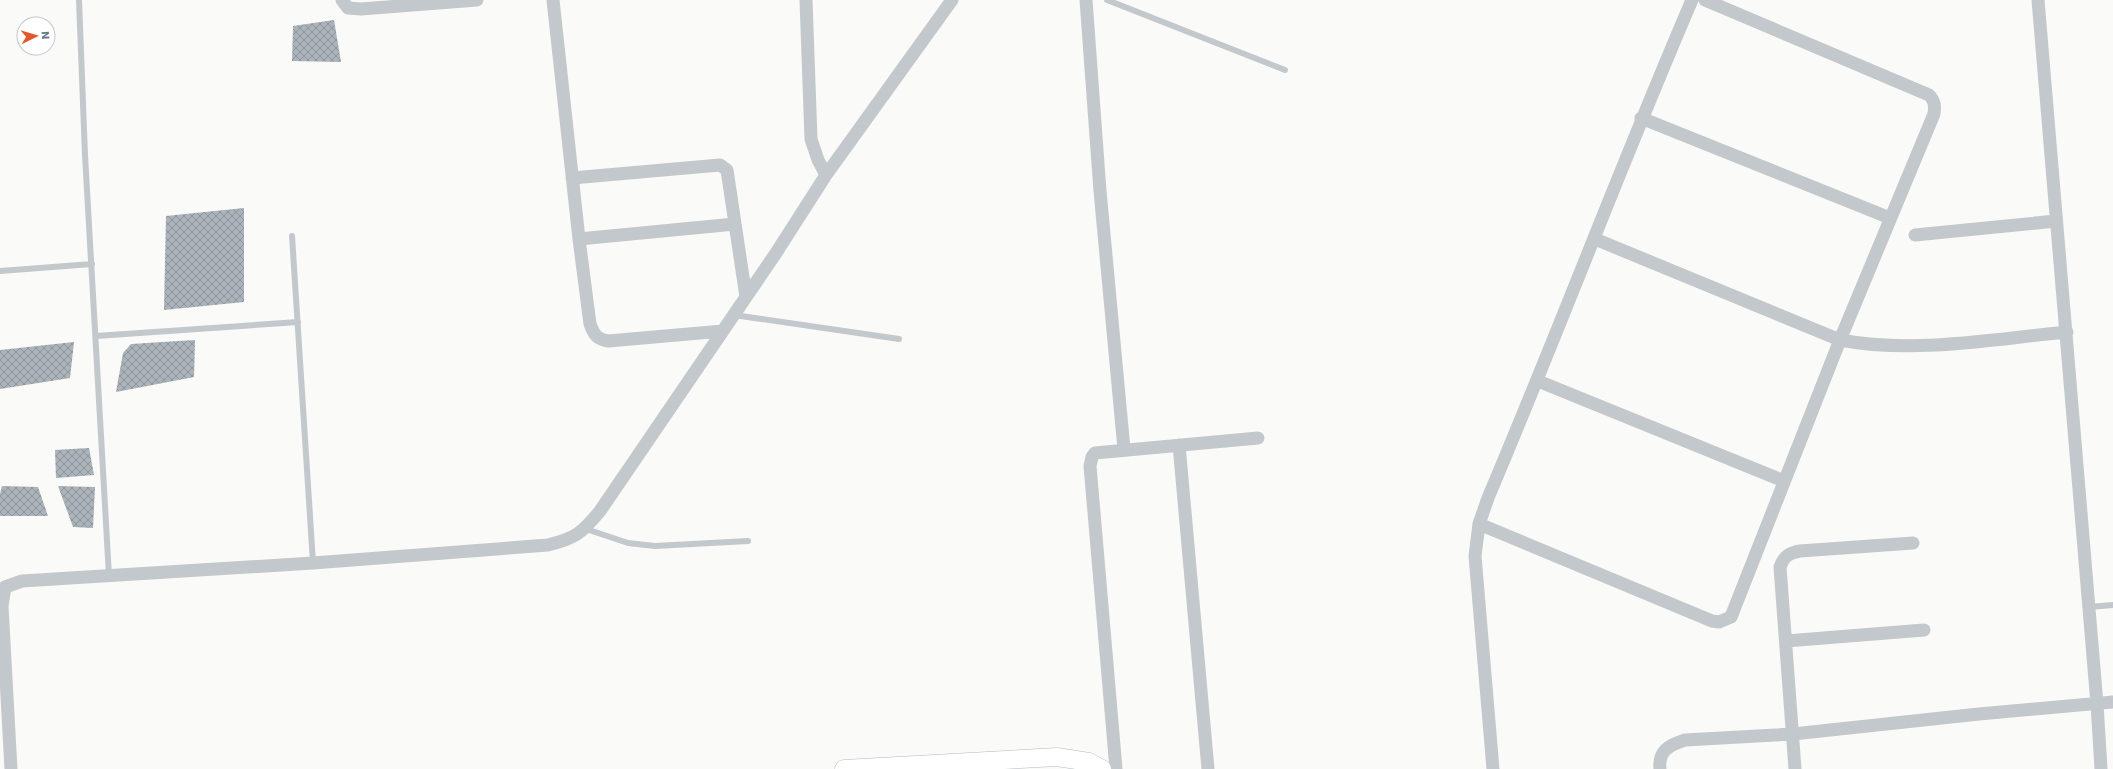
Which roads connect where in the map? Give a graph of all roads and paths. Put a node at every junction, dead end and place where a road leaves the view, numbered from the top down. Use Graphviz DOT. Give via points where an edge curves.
graph roads {
  1 [pos="79,0"];
  2 [pos="342,0"];
  3 [pos="477,0"];
  4 [pos="553,0"];
  5 [pos="806,0"];
  6 [pos="952,0"];
  7 [pos="1086,0"];
  8 [pos="1107,0"];
  9 [pos="1692,0"];
  10 [pos="1705,0"];
  11 [pos="2038,0"];
  12 [pos="1285,70"];
  13 [pos="1641,118"];
  14 [pos="826,175"];
  15 [pos="572,178"];
  16 [pos="1890,218"];
  17 [pos="2056,221"];
  18 [pos="735,224"];
  19 [pos="1915,235"];
  20 [pos="292,236"];
  21 [pos="579,239"];
  22 [pos="1595,239"];
  23 [pos="92,264"];
  24 [pos="0,271"];
  25 [pos="746,298"];
  26 [pos="734,315"];
  27 [pos="298,322"];
  28 [pos="723,330"];
  29 [pos="2067,332"];
  30 [pos="96,336"];
  31 [pos="899,339"];
  32 [pos="1840,340"];
  33 [pos="1538,381"];
  34 [pos="1258,438"];
  35 [pos="1179,444"];
  36 [pos="1124,449"];
  37 [pos="1784,481"];
  38 [pos="1479,524"];
  39 [pos="586,529"];
  40 [pos="748,541"];
  41 [pos="1913,543"];
  42 [pos="313,563"];
  43 [pos="109,576"];
  44 [pos="3,587"];
  45 [pos="2113,605"];
  46 [pos="2089,607"];
  47 [pos="1924,630"];
  48 [pos="1786,641"];
  49 [pos="3,682"];
  50 [pos="2113,702"];
  51 [pos="2097,704"];
  52 [pos="1793,734"];
  53 [pos="11,769"];
  54 [pos="844,769"];
  55 [pos="1102,769"];
  56 [pos="1116,769"];
  57 [pos="1208,769"];
  58 [pos="1493,769"];
  59 [pos="1660,769"];
  60 [pos="1795,769"];
  61 [pos="2101,769"];
  1 -- 23 [label="lane"];
  2 -- 3 [label="street" via="348,8 361,9"];
  4 -- 15 [label="street"];
  5 -- 14 [label="street" via="811,139"];
  6 -- 14 [label="street"];
  7 -- 36 [label="street" via="1100,191"];
  8 -- 12 [label="lane"];
  9 -- 13 [label="street"];
  10 -- 16 [label="street" via="1929,95 1934,100 1934,114"];
  11 -- 17 [label="street"];
  13 -- 16 [label="street"];
  13 -- 22 [label="street"];
  14 -- 25 [label="street"];
  15 -- 18 [label="street" via="720,165 727,170"];
  15 -- 21 [label="street"];
  16 -- 32 [label="street"];
  17 -- 19 [label="street"];
  17 -- 29 [label="street"];
  18 -- 21 [label="street"];
  18 -- 25 [label="street"];
  20 -- 27 [label="lane"];
  21 -- 28 [label="street" via="590,324 599,339 608,341"];
  22 -- 32 [label="street"];
  22 -- 33 [label="street"];
  23 -- 24 [label="lane"];
  23 -- 30 [label="lane"];
  25 -- 26 [label="street"];
  26 -- 28 [label="street"];
  26 -- 31 [label="lane"];
  27 -- 30 [label="lane"];
  27 -- 42 [label="lane"];
  28 -- 39 [label="street"];
  29 -- 32 [label="street" via="1906,347"];
  29 -- 46 [label="street"];
  30 -- 43 [label="lane"];
  32 -- 37 [label="street"];
  33 -- 37 [label="street"];
  33 -- 38 [label="street"];
  34 -- 35 [label="street"];
  35 -- 36 [label="street"];
  35 -- 57 [label="street"];
  36 -- 56 [label="street" via="1095,453 1090,466"];
  37 -- 38 [label="street" via="1731,617 1719,622 1667,603"];
  38 -- 58 [label="street" via="1475,556"];
  39 -- 40 [label="lane" via="628,543 655,546"];
  39 -- 42 [label="street" via="570,539 548,545"];
  41 -- 48 [label="street" via="1790,553 1783,559 1780,567"];
  42 -- 43 [label="street"];
  43 -- 44 [label="street" via="22,581"];
  44 -- 49 [label="street"];
  45 -- 46 [label="lane"];
  46 -- 51 [label="street"];
  47 -- 48 [label="street"];
  48 -- 52 [label="street"];
  49 -- 53 [label="street"];
  50 -- 51 [label="street"];
  51 -- 52 [label="street"];
  51 -- 61 [label="street"];
  52 -- 59 [label="street" via="1685,740 1663,751 1659,762"];
  52 -- 60 [label="street"];
  54 -- 55 [label="street" via="1057,757 1089,762"];
}
